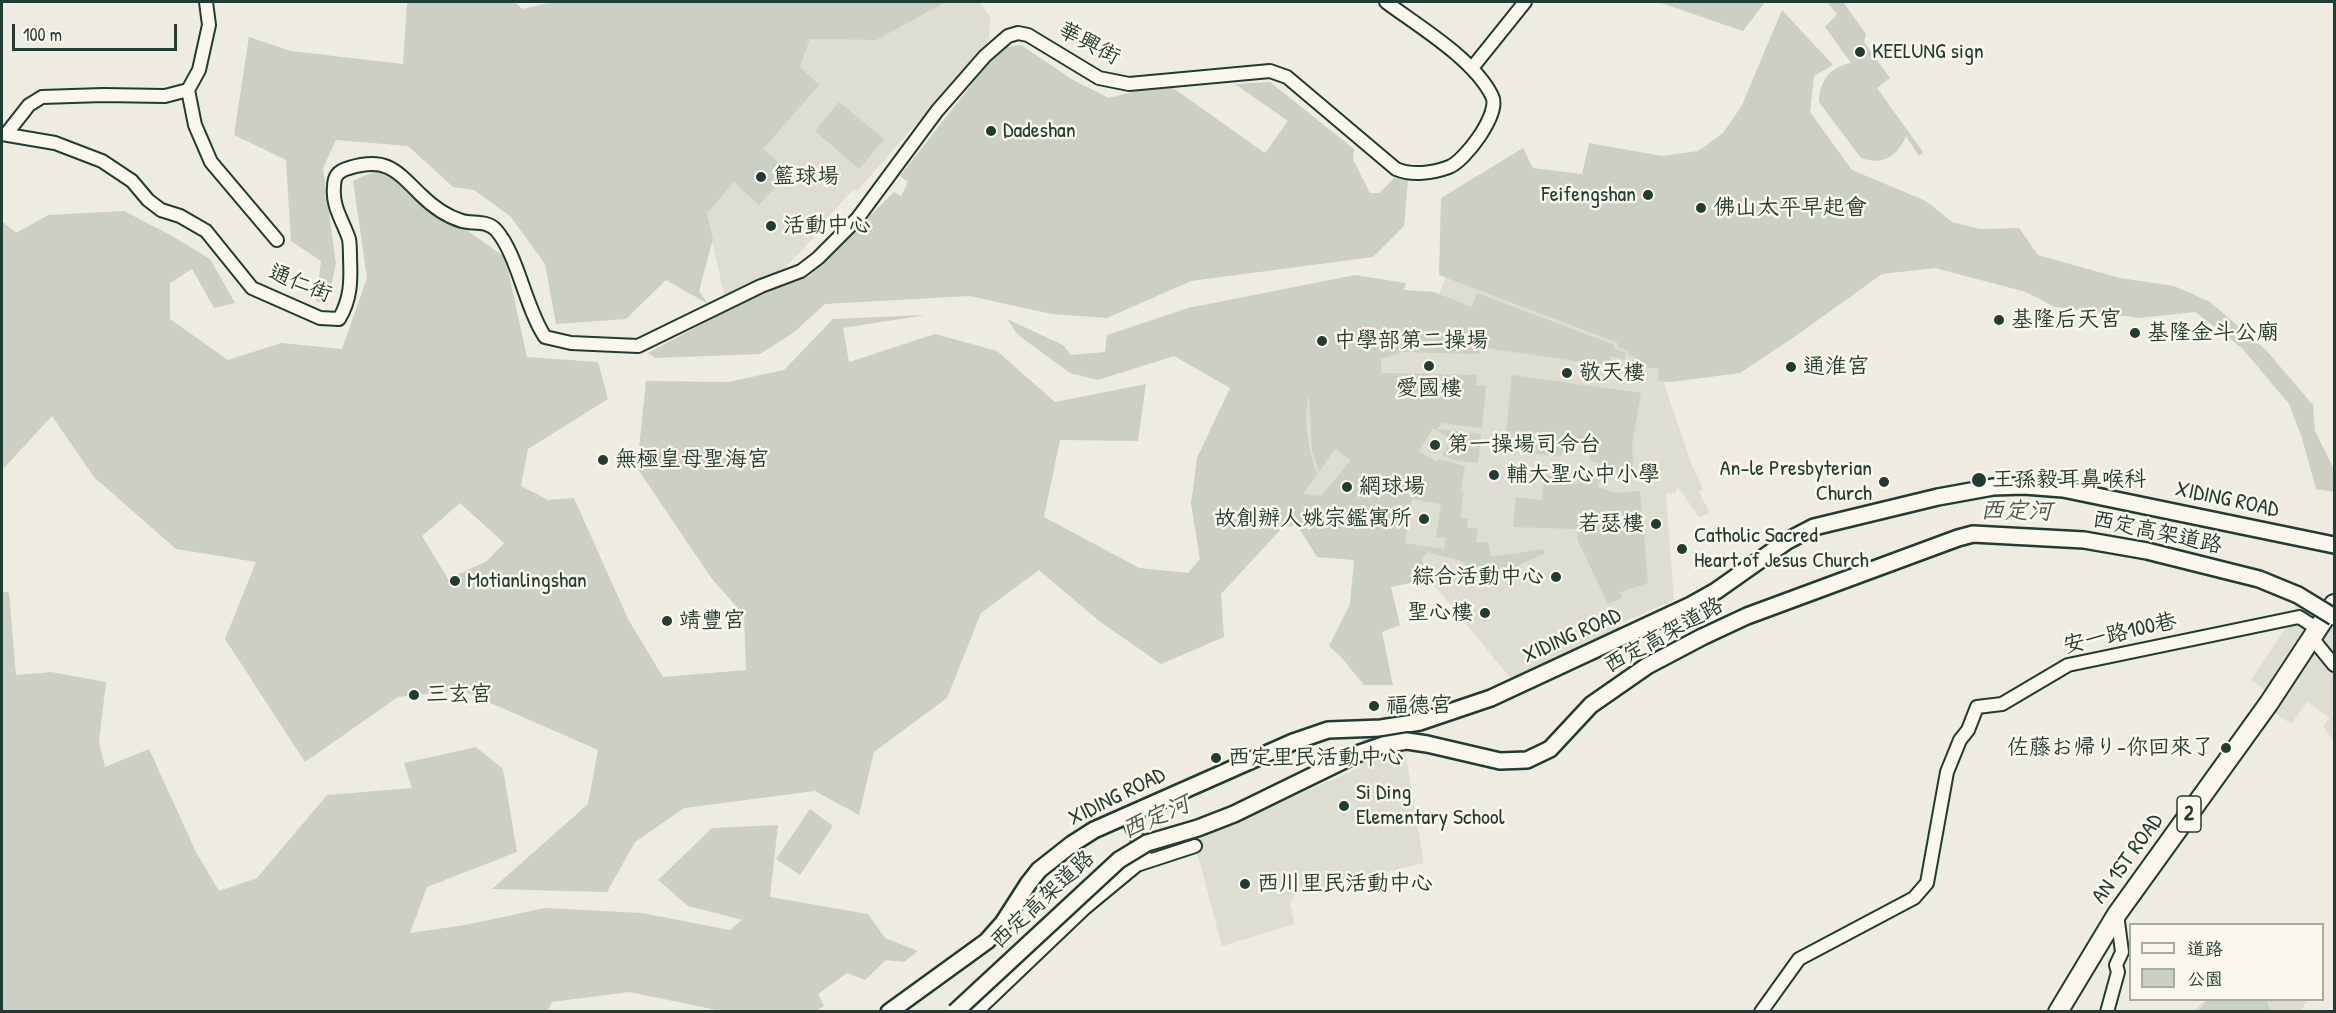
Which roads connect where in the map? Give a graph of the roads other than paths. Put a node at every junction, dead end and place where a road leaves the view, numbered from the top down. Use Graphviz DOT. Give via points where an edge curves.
graph roads {
  1 [pos="206,2"];
  2 [pos="1386,2"];
  3 [pos="1526,2"];
  4 [pos="1472,68"];
  5 [pos="188,90"];
  6 [pos="4,134"];
  7 [pos="277,240"];
  8 [pos="638,346"];
  9 [pos="2334,545"];
  10 [pos="2326,619"];
  11 [pos="2334,665"];
  12 [pos="1126,815"];
  13 [pos="1195,846"];
  14 [pos="1148,861"];
  15 [pos="2117,914"];
  16 [pos="889,1011"];
  17 [pos="955,1011"];
  18 [pos="976,1011"];
  19 [pos="1761,1011"];
  20 [pos="2058,1011"];
  21 [pos="2107,1011"];
  1 -- 5 [label="street" via="209,25 199,70"];
  2 -- 4 [label="street, 華興街"];
  3 -- 4 [label="street"];
  4 -- 8 [label="street, 華興街" via="1494,97 1485,129 1452,166 1414,174 1396,169 1287,77 1270,71 1151,83 1112,82 1028,35 1008,36 937,111 857,219 818,258 801,271 761,286"];
  5 -- 6 [label="street, 通仁街" via="165,96 103,94 42,98 29,105"];
  5 -- 7 [label="street" via="195,125 211,162"];
  6 -- 8 [label="street, 通仁街" via="55,143 102,161 132,181 161,210 206,231 252,288 332,320 339,319 347,306 351,286 349,241 336,210 333,188 336,175 367,162 383,165 399,173 447,215 495,228 545,337 572,343"];
  9 -- 12 [label="street, XIDING ROAD" via="2063,489 1993,487 1938,497 1815,528 1787,540 1716,591 1491,698 1420,722 1328,730"];
  10 -- 11 [label="street"];
  10 -- 15 [label="main road, AN 1ST ROAD / 2"];
  10 -- 17 [label="street, 西定高架道路, bridge" via="2298,595 2259,579 2146,551 2084,540 1973,534 1958,537 1747,616 1702,637 1647,666 1591,705 1550,749 1527,760 1500,761 1407,741 1383,745 1234,814 1147,843 1119,861"];
  10 -- 19 [label="street, 安一路100巷" via="2299,617 2086,660 2068,665 2002,704 1977,706 1947,772 1927,883 1914,898 1799,959"];
  12 -- 14 [label="street"];
  12 -- 16 [label="street, XIDING ROAD" via="1094,830 1051,859 987,941"];
  13 -- 14 [label="street"];
  14 -- 18 [label="street" via="1137,865 1085,908"];
  15 -- 20 [label="main road, AN 1ST ROAD / 2"];
  15 -- 21 [label="street" via="2122,952"];
}
